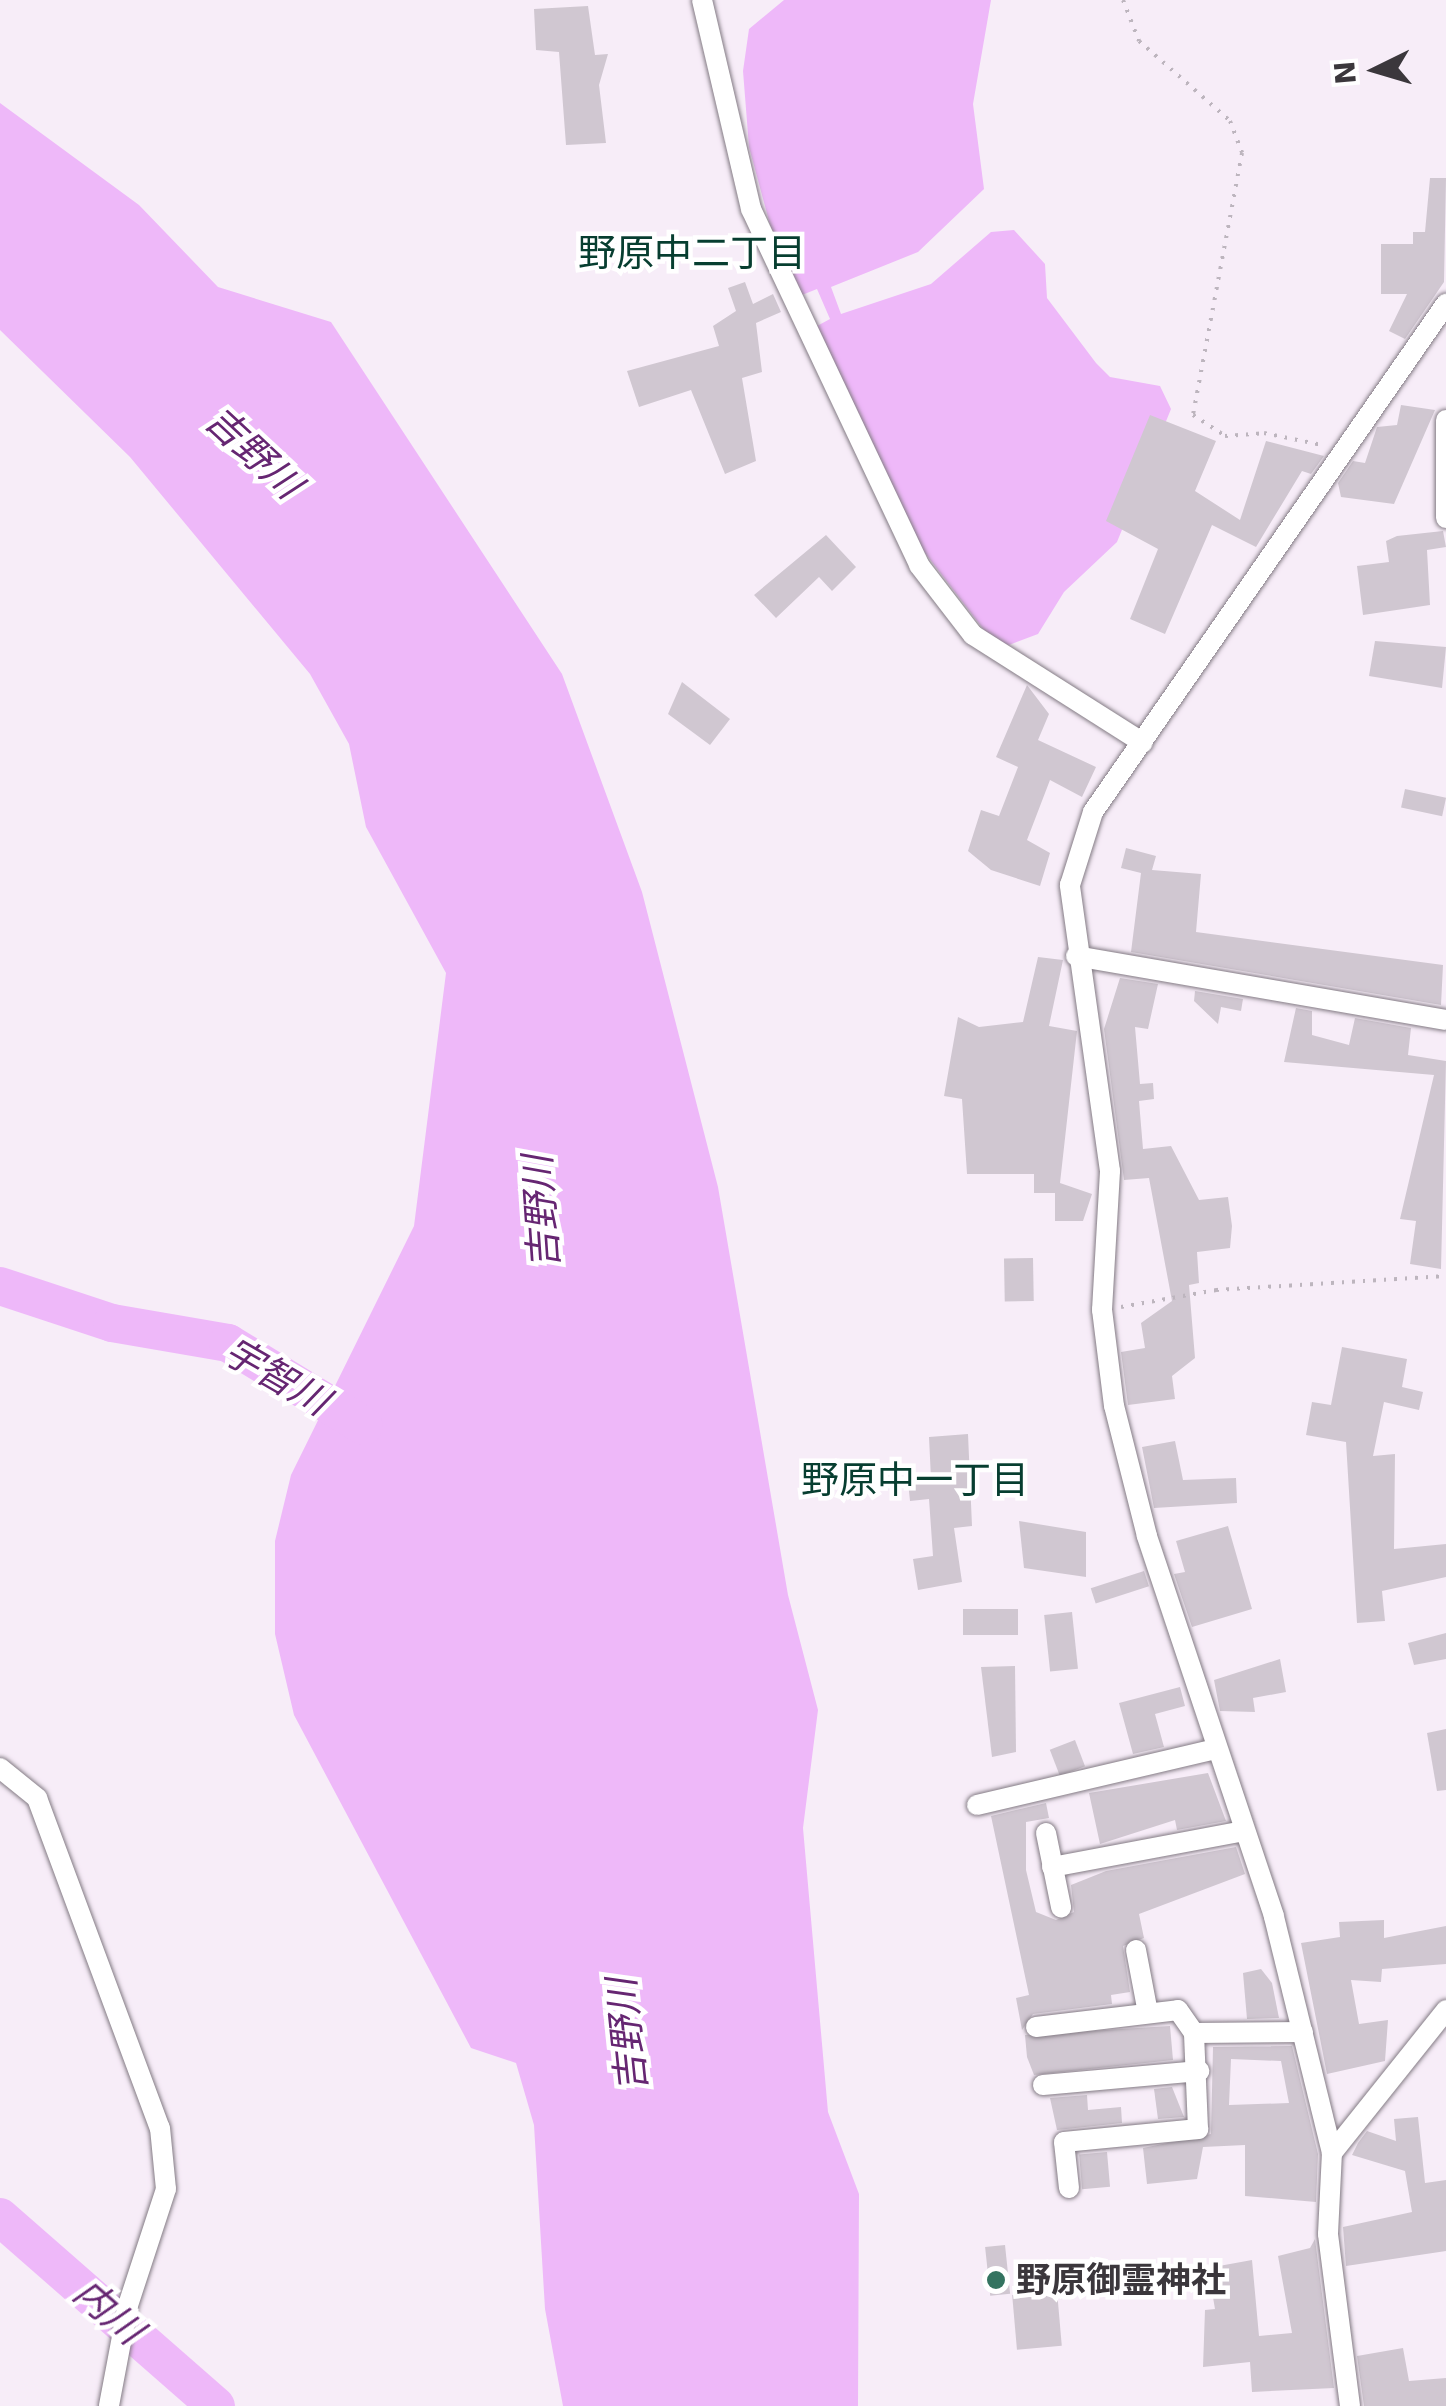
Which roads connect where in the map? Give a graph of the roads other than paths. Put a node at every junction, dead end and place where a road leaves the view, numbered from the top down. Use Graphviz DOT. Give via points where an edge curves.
graph roads {
  1 [pos="702,0"];
  2 [pos="1446,304"];
  3 [pos="1446,420"];
  4 [pos="1446,518"];
  5 [pos="1143,743"];
  6 [pos="1076,956"];
  7 [pos="1446,1020"];
  8 [pos="1216,1749"];
  9 [pos="0,1768"];
  10 [pos="977,1805"];
  11 [pos="1245,1831"];
  12 [pos="1046,1833"];
  13 [pos="1052,1867"];
  14 [pos="1061,1908"];
  15 [pos="1136,1950"];
  16 [pos="1446,2010"];
  17 [pos="1148,2013"];
  18 [pos="1036,2027"];
  19 [pos="1303,2032"];
  20 [pos="1194,2033"];
  21 [pos="1199,2072"];
  22 [pos="1043,2085"];
  23 [pos="1332,2153"];
  24 [pos="1069,2188"];
  25 [pos="108,2406"];
  26 [pos="1350,2406"];
  1 -- 5 [label="street" via="751,209 918,565 973,635"];
  2 -- 5 [label="street"];
  3 -- 4 [label="street"];
  5 -- 6 [label="street" via="1077,852"];
  6 -- 7 [label="street"];
  6 -- 8 [label="street" via="1110,1171 1102,1310 1114,1406 1147,1536"];
  8 -- 10 [label="street"];
  8 -- 11 [label="street"];
  9 -- 25 [label="street" via="37,1798 160,2128 166,2189 128,2305"];
  11 -- 13 [label="street"];
  11 -- 19 [label="street"];
  12 -- 13 [label="street"];
  13 -- 14 [label="street"];
  15 -- 17 [label="street"];
  16 -- 23 [label="street"];
  17 -- 18 [label="street"];
  17 -- 20 [label="street" via="1178,2010"];
  19 -- 20 [label="street"];
  19 -- 23 [label="street"];
  20 -- 21 [label="street"];
  21 -- 22 [label="street"];
  21 -- 24 [label="street" via="1198,2129 1064,2142"];
  23 -- 26 [label="street" via="1328,2234"];
}
